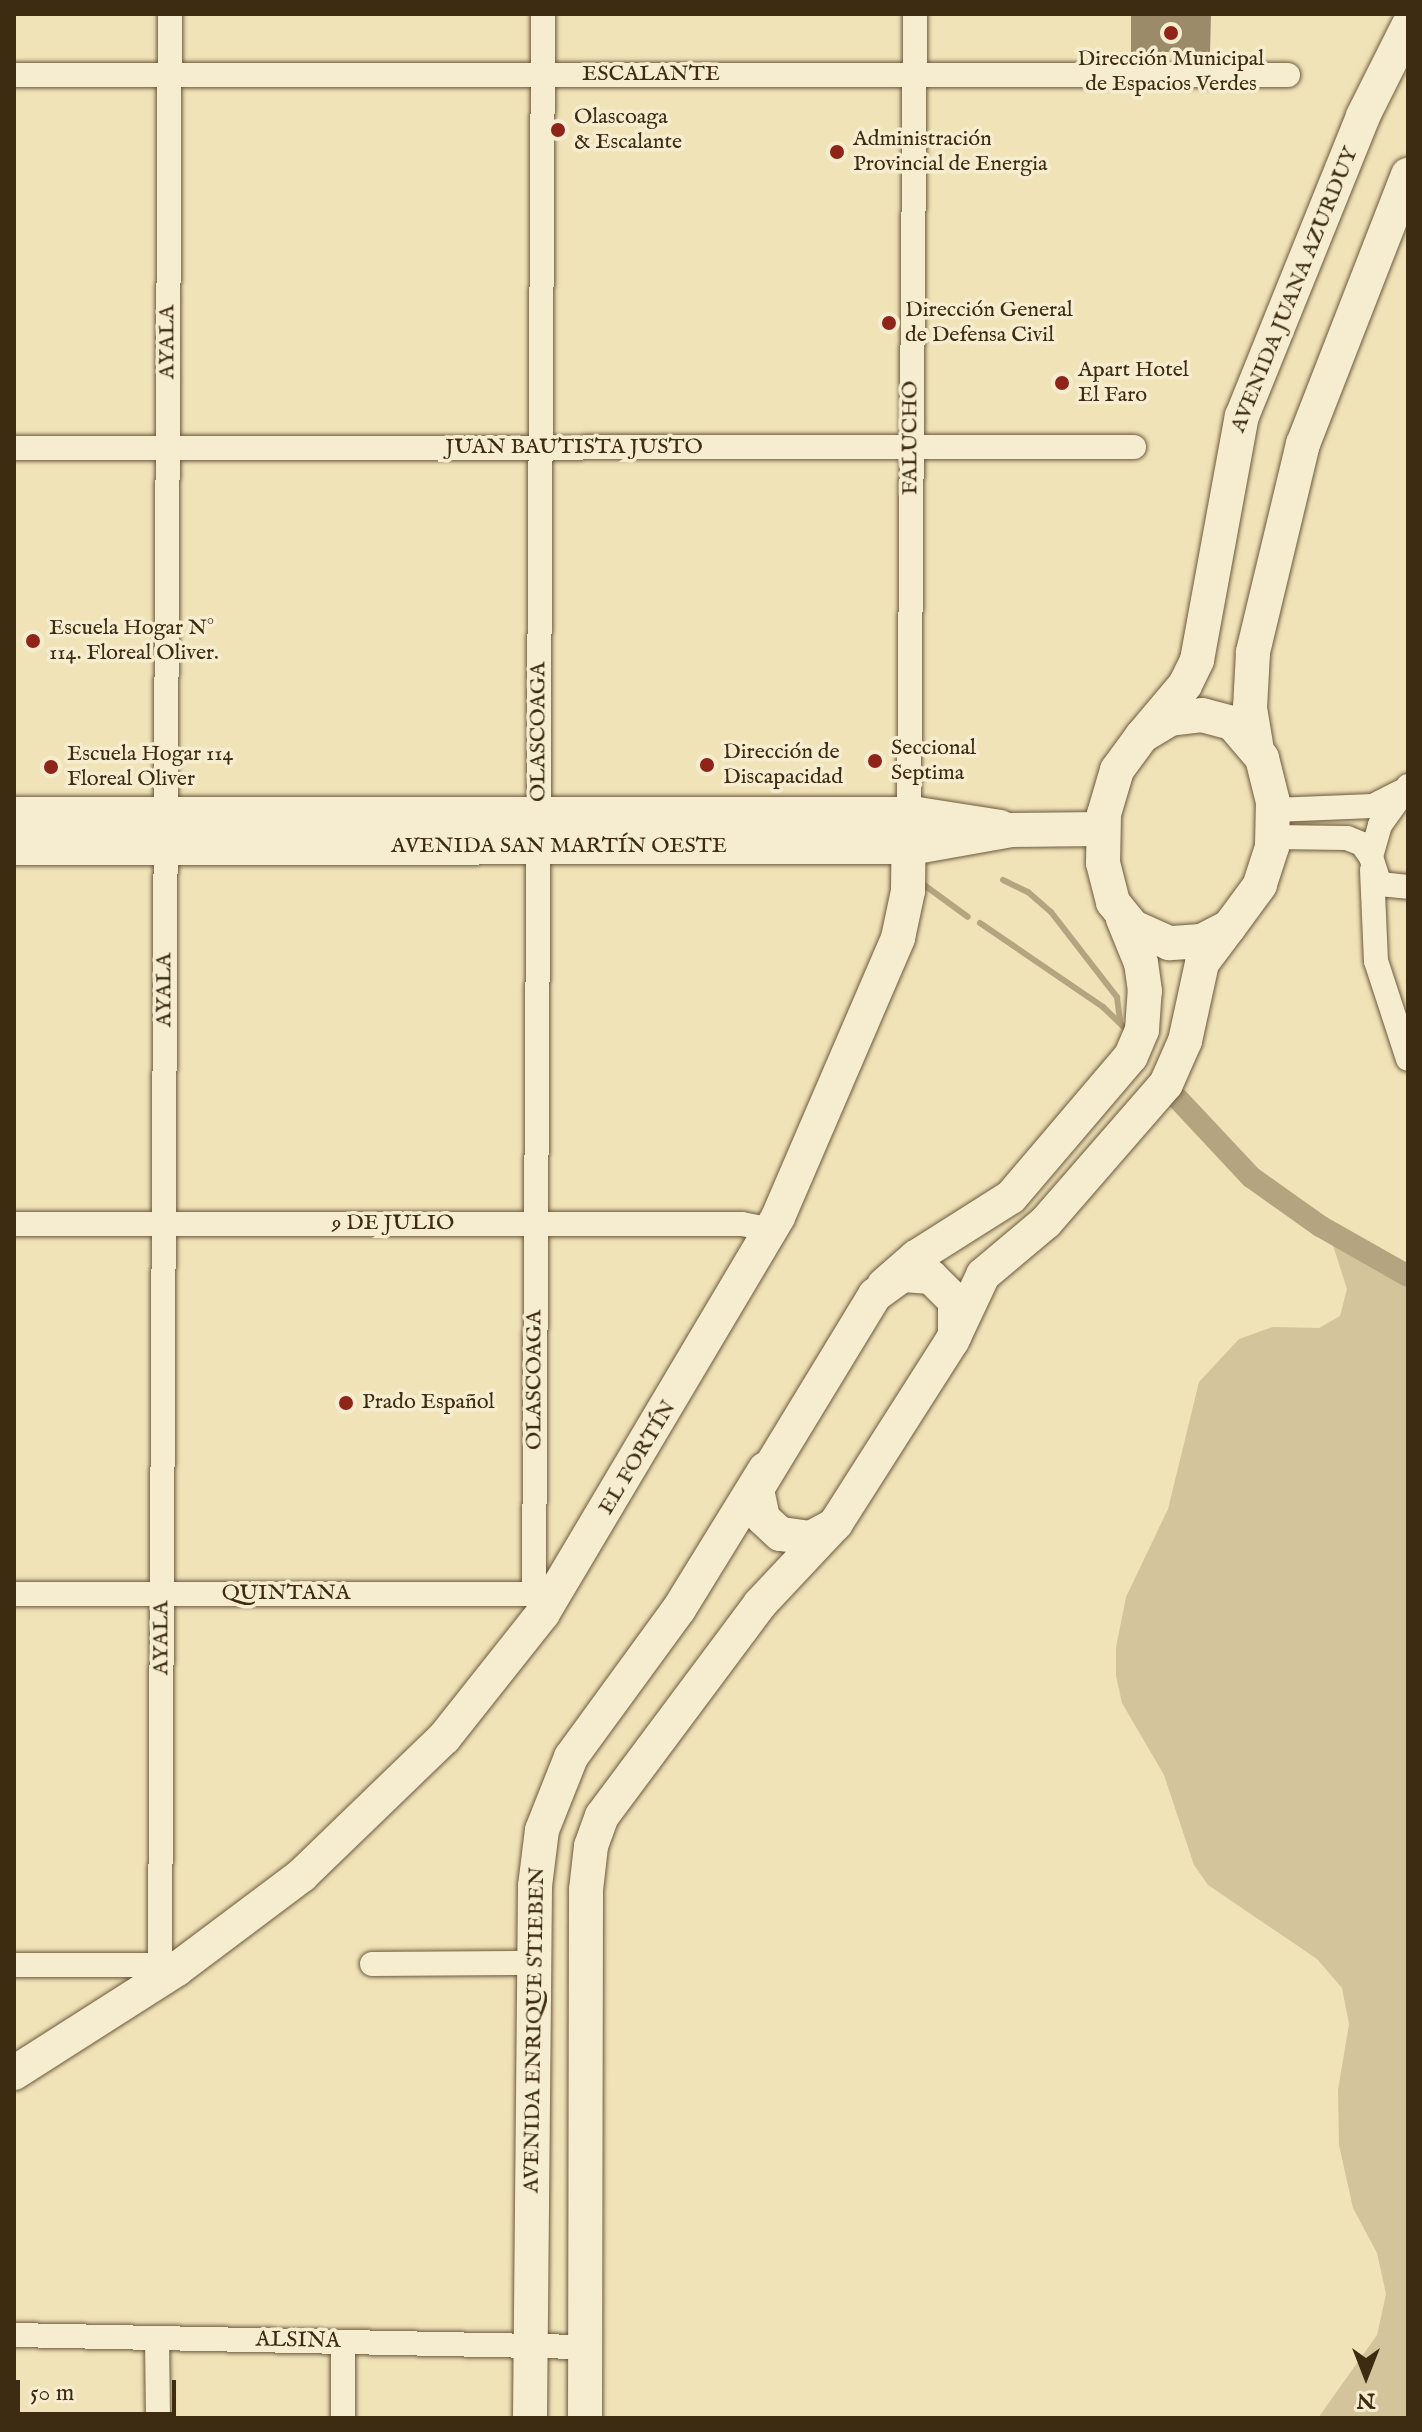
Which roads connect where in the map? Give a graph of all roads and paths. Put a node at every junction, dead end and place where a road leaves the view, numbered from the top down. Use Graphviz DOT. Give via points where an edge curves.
graph roads {
  1 [pos="170,14"];
  2 [pos="543,14"];
  3 [pos="915,14"];
  4 [pos="1408,26"];
  5 [pos="14,75"];
  6 [pos="170,75"];
  7 [pos="543,75"];
  8 [pos="914,75"];
  9 [pos="1288,75"];
  10 [pos="1408,175"];
  11 [pos="911,447"];
  12 [pos="1134,447"];
  13 [pos="14,448"];
  14 [pos="168,448"];
  15 [pos="540,448"];
  16 [pos="1142,736"];
  17 [pos="1257,750"];
  18 [pos="1406,789"];
  19 [pos="14,814"];
  20 [pos="166,814"];
  21 [pos="1273,824"];
  22 [pos="1102,829"];
  23 [pos="909,830"];
  24 [pos="538,831"];
  25 [pos="14,848"];
  26 [pos="166,848"];
  27 [pos="1372,863"];
  28 [pos="1408,887"];
  29 [pos="1119,911"];
  30 [pos="1229,927"];
  31 [pos="1408,1059"];
  32 [pos="1095,1100"];
  33 [pos="1128,1129"];
  34 [pos="14,1224"];
  35 [pos="164,1224"];
  36 [pos="536,1224"];
  37 [pos="772,1230"];
  38 [pos="884,1285"];
  39 [pos="952,1341"];
  40 [pos="765,1469"];
  41 [pos="836,1523"];
  42 [pos="14,1594"];
  43 [pos="162,1594"];
  44 [pos="545,1594"];
  45 [pos="534,1963"];
  46 [pos="372,1964"];
  47 [pos="14,1965"];
  48 [pos="164,1970"];
  49 [pos="14,2073"];
  50 [pos="14,2335"];
  51 [pos="157,2338"];
  52 [pos="343,2342"];
  53 [pos="532,2346"];
  54 [pos="583,2347"];
  55 [pos="158,2418"];
  56 [pos="343,2418"];
  57 [pos="530,2418"];
  58 [pos="585,2418"];
  1 -- 6 [label="street, AYALA"];
  2 -- 7 [label="street, OLASCOAGA"];
  3 -- 8 [label="street, FALUCHO"];
  4 -- 16 [label="main road, AVENIDA JUANA AZURDUY" via="1363,116 1242,416 1197,660 1185,685"];
  5 -- 6 [label="street, ESCALANTE"];
  6 -- 7 [label="street, ESCALANTE"];
  6 -- 14 [label="street, AYALA"];
  7 -- 8 [label="street, ESCALANTE"];
  7 -- 15 [label="street, OLASCOAGA"];
  8 -- 9 [label="street, ESCALANTE"];
  8 -- 11 [label="street, FALUCHO"];
  10 -- 17 [label="main road" via="1303,444 1253,652 1250,708"];
  11 -- 12 [label="street, JUAN BAUTISTA JUSTO"];
  11 -- 15 [label="street, JUAN BAUTISTA JUSTO"];
  11 -- 23 [label="street, FALUCHO"];
  13 -- 14 [label="street, JUAN BAUTISTA JUSTO"];
  14 -- 15 [label="street, JUAN BAUTISTA JUSTO"];
  14 -- 20 [label="street, AYALA"];
  15 -- 24 [label="street, OLASCOAGA"];
  16 -- 17 [label="main road" via="1170,719 1213,716 1239,728"];
  16 -- 22 [label="main road" via="1117,770"];
  17 -- 21 [label="main road"];
  18 -- 21 [label="street" via="1373,806"];
  18 -- 27 [label="street" via="1380,825"];
  19 -- 20 [label="main road, AVENIDA SAN MARTÍN OESTE"];
  20 -- 24 [label="main road, AVENIDA SAN MARTÍN OESTE"];
  20 -- 26 [label="street, AYALA"];
  21 -- 27 [label="street" via="1347,838 1362,844"];
  21 -- 30 [label="main road" via="1260,885"];
  22 -- 23 [label="main road, AVENIDA SAN MARTÍN OESTE"];
  22 -- 29 [label="main road" via="1104,873"];
  23 -- 24 [label="main road, AVENIDA SAN MARTÍN OESTE"];
  23 -- 37 [label="main road, EL FORTÍN" via="907,903 898,938"];
  24 -- 26 [label="main road, AVENIDA SAN MARTÍN OESTE"];
  24 -- 36 [label="street, OLASCOAGA"];
  25 -- 26 [label="main road, AVENIDA SAN MARTÍN OESTE"];
  26 -- 35 [label="street, AYALA"];
  27 -- 28 [label="street" via="1380,884"];
  27 -- 31 [label="street" via="1374,951"];
  29 -- 30 [label="main road" via="1141,933 1169,943 1201,941"];
  29 -- 32 [label="main road, AVENIDA ENRIQUE STIEBEN" via="1141,963 1145,1016 1131,1056"];
  30 -- 33 [label="main road" via="1202,963 1177,1064"];
  32 -- 33 [label="main road"];
  32 -- 38 [label="main road, AVENIDA ENRIQUE STIEBEN" via="1003,1203 916,1257"];
  33 -- 39 [label="main road" via="1046,1222 983,1275"];
  34 -- 35 [label="street, 9 DE JULIO"];
  35 -- 36 [label="street, 9 DE JULIO"];
  35 -- 43 [label="street, AYALA"];
  36 -- 37 [label="street, 9 DE JULIO" via="742,1224"];
  36 -- 44 [label="street, OLASCOAGA"];
  37 -- 44 [label="main road, EL FORTÍN"];
  38 -- 39 [label="main road" via="910,1274 943,1284 958,1315"];
  38 -- 40 [label="main road, AVENIDA ENRIQUE STIEBEN"];
  39 -- 41 [label="main road"];
  40 -- 41 [label="main road, AVENIDA ENRIQUE STIEBEN" via="758,1504 774,1530 810,1538"];
  40 -- 45 [label="main road, AVENIDA ENRIQUE STIEBEN" via="687,1598 562,1774 538,1850"];
  41 -- 54 [label="main road" via="769,1593 618,1789 591,1846 585,1903"];
  42 -- 43 [label="street, QUINTANA"];
  43 -- 44 [label="street, QUINTANA"];
  43 -- 48 [label="street, AYALA"];
  44 -- 48 [label="main road, EL FORTÍN" via="458,1721 407,1775 302,1875"];
  45 -- 46 [label="street"];
  45 -- 53 [label="main road, AVENIDA ENRIQUE STIEBEN"];
  47 -- 48 [label="street"];
  48 -- 49 [label="main road, EL FORTÍN"];
  50 -- 51 [label="street, ALSINA"];
  51 -- 52 [label="street, ALSINA"];
  51 -- 55 [label="street"];
  52 -- 53 [label="street, ALSINA"];
  52 -- 56 [label="street"];
  53 -- 54 [label="street, ALSINA"];
  53 -- 57 [label="main road, AVENIDA ENRIQUE STIEBEN"];
  54 -- 58 [label="main road"];
}
